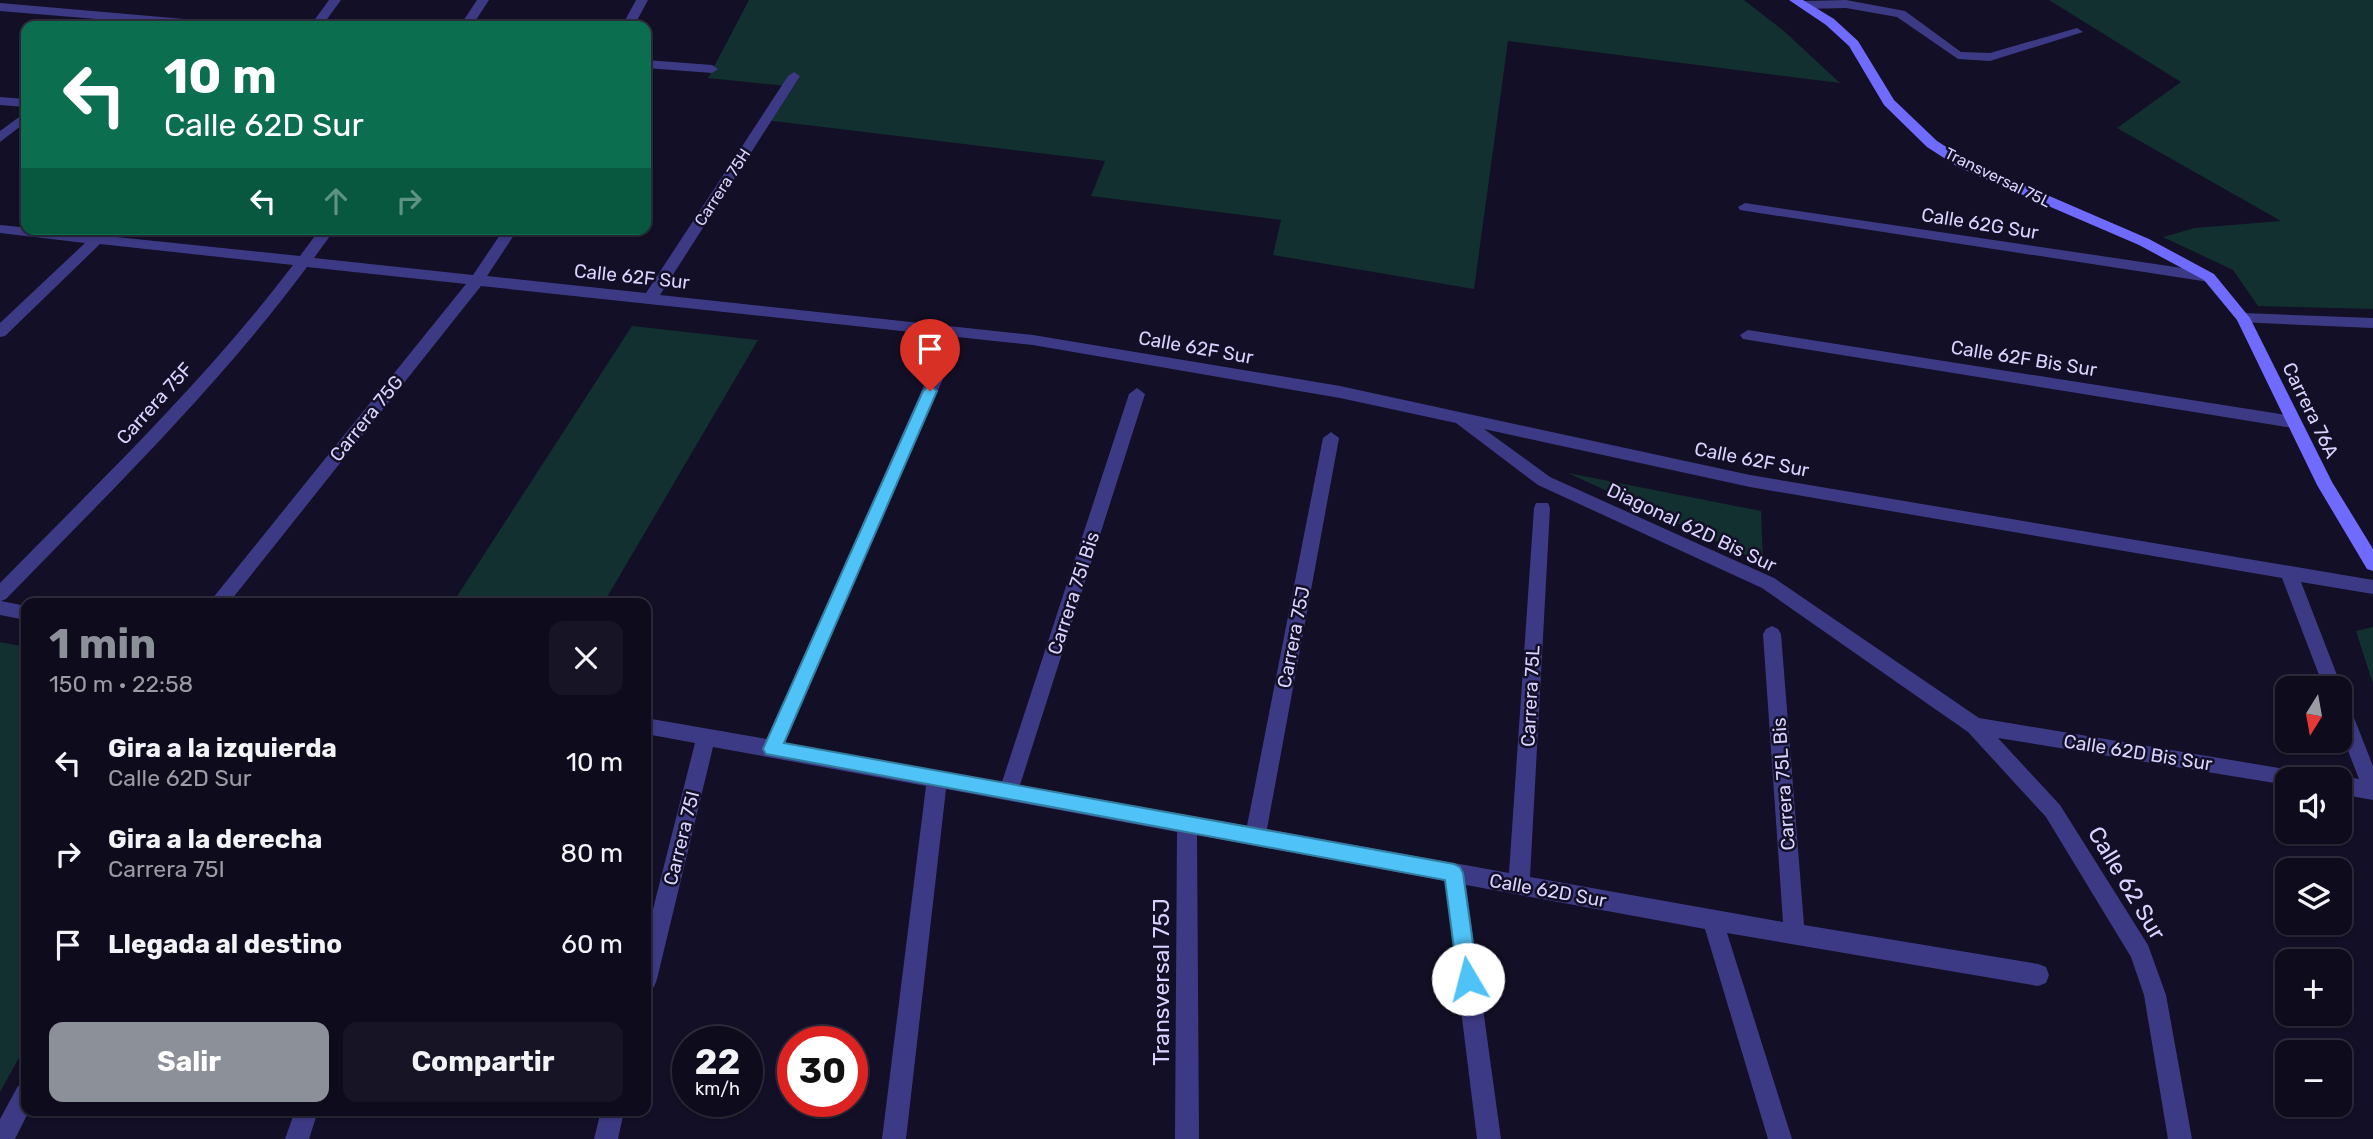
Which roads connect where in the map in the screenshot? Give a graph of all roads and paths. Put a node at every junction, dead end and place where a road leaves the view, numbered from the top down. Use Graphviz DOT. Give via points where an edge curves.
graph roads {
  1 [pos="61,0"];
  2 [pos="335,0"];
  3 [pos="483,0"];
  4 [pos="642,0"];
  5 [pos="1906,0"];
  6 [pos="1800,3"];
  7 [pos="0,7"];
  8 [pos="47,11"];
  9 [pos="1901,14"];
  10 [pos="162,21"];
  11 [pos="320,21"];
  12 [pos="469,21"];
  13 [pos="631,21"];
  14 [pos="2077,32"];
  15 [pos="651,64"];
  16 [pos="712,69"];
  17 [pos="794,76"];
  18 [pos="0,101"];
  19 [pos="21,103"];
  20 [pos="21,120"];
  21 [pos="0,138"];
  22 [pos="1745,208"];
  23 [pos="0,229"];
  24 [pos="21,230"];
  25 [pos="101,235"];
  26 [pos="109,235"];
  27 [pos="324,235"];
  28 [pos="507,235"];
  29 [pos="304,263"];
  30 [pos="2209,277"];
  31 [pos="476,282"];
  32 [pos="650,299"];
  33 [pos="2243,318"];
  34 [pos="2373,323"];
  35 [pos="0,332"];
  36 [pos="1748,335"];
  37 [pos="941,365"];
  38 [pos="1137,394"];
  39 [pos="1459,418"];
  40 [pos="2293,422"];
  41 [pos="1331,438"];
  42 [pos="1542,508"];
  43 [pos="2373,564"];
  44 [pos="2288,572"];
  45 [pos="2373,587"];
  46 [pos="0,594"];
  47 [pos="222,598"];
  48 [pos="0,608"];
  49 [pos="21,612"];
  50 [pos="1772,634"];
  51 [pos="2328,676"];
  52 [pos="1975,726"];
  53 [pos="651,727"];
  54 [pos="706,737"];
  55 [pos="2352,737"];
  56 [pos="772,749"];
  57 [pos="2275,775"];
  58 [pos="937,779"];
  59 [pos="2352,787"];
  60 [pos="2373,790"];
  61 [pos="1008,792"];
  62 [pos="1187,824"];
  63 [pos="1255,836"];
  64 [pos="1454,873"];
  65 [pos="1519,884"];
  66 [pos="1713,920"];
  67 [pos="1794,934"];
  68 [pos="651,959"];
  69 [pos="2038,975"];
  70 [pos="21,1103"];
  71 [pos="305,1116"];
  72 [pos="612,1116"];
  73 [pos="2,1139"];
  74 [pos="297,1139"];
  75 [pos="606,1139"];
  76 [pos="894,1139"];
  77 [pos="1187,1139"];
  78 [pos="1489,1139"];
  79 [pos="1780,1139"];
  80 [pos="2180,1139"];
  1 -- 8 [label="street"];
  2 -- 11 [label="street"];
  3 -- 12 [label="street"];
  4 -- 13 [label="street"];
  5 -- 9 [label="street"];
  6 -- 9 [label="street" via="1846,4"];
  6 -- 30 [label="street, Transversal 75L" via="1854,44 1889,103 1932,144 1963,164 2144,242"];
  7 -- 8 [label="street"];
  8 -- 10 [label="street"];
  9 -- 14 [label="street" via="1958,55 1990,57"];
  15 -- 16 [label="street"];
  17 -- 32 [label="street, Carrera 75H"];
  18 -- 19 [label="street"];
  20 -- 21 [label="street"];
  22 -- 30 [label="street, Calle 62G Sur"];
  23 -- 24 [label="street, Calle 62F Sur"];
  25 -- 35 [label="street"];
  26 -- 29 [label="street, Calle 62F Sur"];
  27 -- 29 [label="street, Carrera 75F"];
  28 -- 31 [label="street, Carrera 75G"];
  29 -- 31 [label="street, Calle 62F Sur"];
  29 -- 46 [label="street, Carrera 75F" via="171,418"];
  30 -- 33 [label="street, Carrera 76A"];
  31 -- 32 [label="street, Calle 62F Sur"];
  31 -- 47 [label="street, Carrera 75G"];
  32 -- 39 [label="street, Calle 62F Sur" via="1033,340"];
  33 -- 34 [label="street"];
  33 -- 40 [label="street, Carrera 76A"];
  36 -- 40 [label="street, Calle 62F Bis Sur"];
  37 -- 56 [label="street"];
  38 -- 61 [label="street, Carrera 75I Bis"];
  39 -- 44 [label="street, Calle 62F Sur" via="1750,481"];
  39 -- 52 [label="street, Diagonal 62D Bis Sur" via="1544,481 1768,583"];
  40 -- 43 [label="street, Carrera 76A"];
  41 -- 63 [label="street, Carrera 75J"];
  42 -- 65 [label="street, Carrera 75L"];
  44 -- 45 [label="street, Calle 62F Sur"];
  44 -- 51 [label="street"];
  48 -- 49 [label="street"];
  50 -- 67 [label="street, Carrera 75L Bis"];
  52 -- 57 [label="street, Calle 62D Bis Sur"];
  52 -- 80 [label="street, Calle 62 Sur" via="2053,811 2140,952 2155,995"];
  53 -- 54 [label="street, Calle 62D Sur"];
  54 -- 56 [label="street, Calle 62D Sur"];
  54 -- 68 [label="street, Carrera 75I"];
  55 -- 60 [label="street"];
  56 -- 58 [label="street, Calle 62D Sur"];
  58 -- 61 [label="street, Calle 62D Sur"];
  58 -- 76 [label="street"];
  59 -- 60 [label="street"];
  61 -- 62 [label="street, Calle 62D Sur"];
  62 -- 63 [label="street, Calle 62D Sur"];
  62 -- 77 [label="street, Transversal 75J"];
  63 -- 64 [label="street, Calle 62D Sur"];
  64 -- 65 [label="street, Calle 62D Sur"];
  64 -- 78 [label="street"];
  65 -- 66 [label="street, Calle 62D Sur"];
  66 -- 67 [label="street, Calle 62D Sur"];
  66 -- 79 [label="street"];
  67 -- 69 [label="street, Calle 62D Sur"];
  70 -- 73 [label="street"];
  71 -- 74 [label="street"];
  72 -- 75 [label="street"];
}
